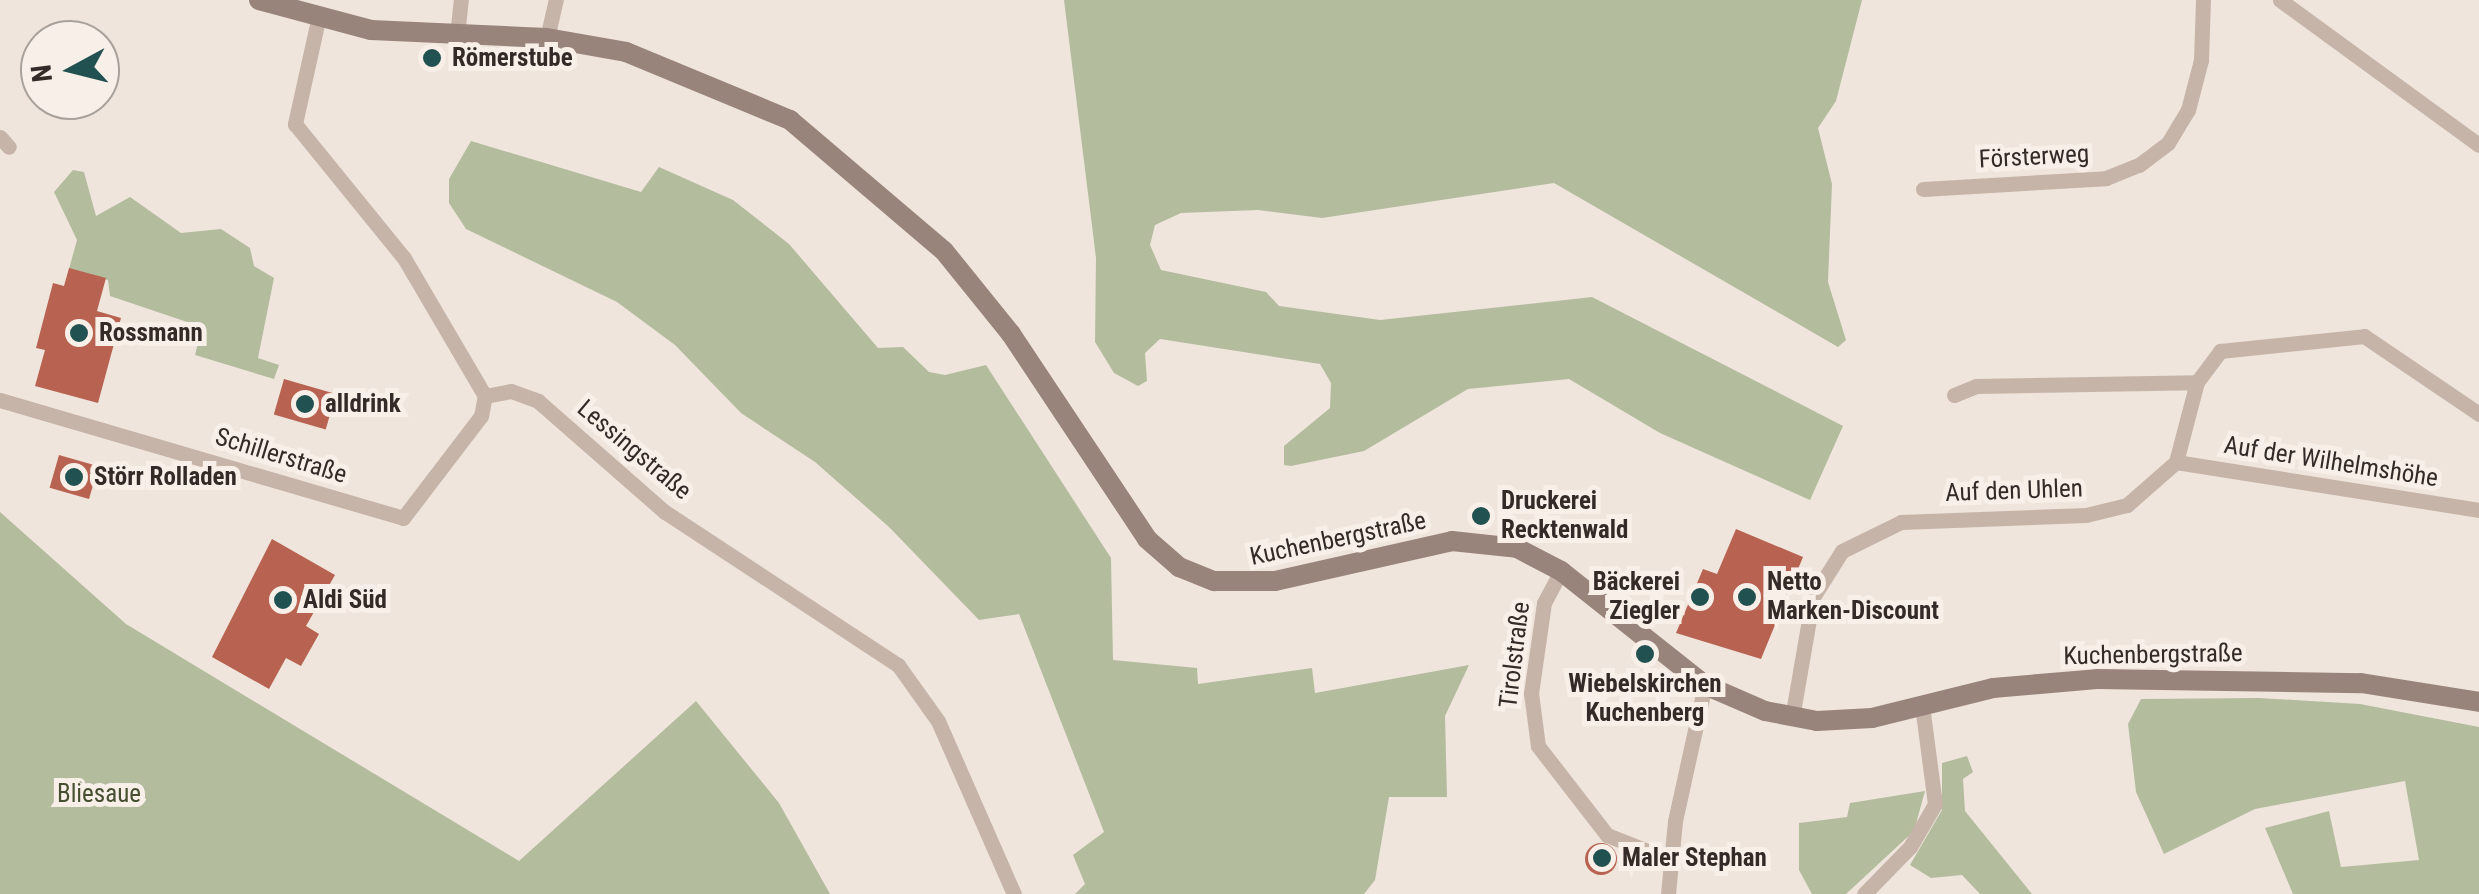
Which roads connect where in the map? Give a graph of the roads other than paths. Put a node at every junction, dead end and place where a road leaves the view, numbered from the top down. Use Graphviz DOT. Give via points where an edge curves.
graph roads {
  1 [pos="259,0"];
  2 [pos="461,0"];
  3 [pos="556,0"];
  4 [pos="2204,0"];
  5 [pos="2280,0"];
  6 [pos="318,20"];
  7 [pos="458,36"];
  8 [pos="547,38"];
  9 [pos="2479,145"];
  10 [pos="1923,188"];
  11 [pos="2196,382"];
  12 [pos="1954,394"];
  13 [pos="485,396"];
  14 [pos="0,400"];
  15 [pos="2479,414"];
  16 [pos="2176,462"];
  17 [pos="2479,510"];
  18 [pos="1562,571"];
  19 [pos="1705,685"];
  20 [pos="2479,702"];
  21 [pos="1922,705"];
  22 [pos="1792,718"];
  23 [pos="1670,860"];
  24 [pos="1014,894"];
  25 [pos="1668,894"];
  26 [pos="1864,894"];
  1 -- 6 [label="main road, Kuchenbergstraße"];
  2 -- 7 [label="street"];
  3 -- 8 [label="street"];
  4 -- 10 [label="street, Försterweg" via="2201,60 2188,110 2168,143 2139,165 2106,178"];
  5 -- 9 [label="street"];
  6 -- 7 [label="main road, Kuchenbergstraße"];
  6 -- 13 [label="street" via="296,110 300,137 404,258"];
  7 -- 8 [label="main road, Kuchenbergstraße"];
  8 -- 18 [label="main road, Kuchenbergstraße" via="626,52 724,87 790,120 861,174 974,284 1122,506 1179,567 1214,581 1254,584 1472,540 1517,548"];
  11 -- 12 [label="street" via="1976,386"];
  11 -- 15 [label="street" via="2234,345 2364,336"];
  11 -- 16 [label="street"];
  13 -- 14 [label="street, Schillerstraße" via="481,416 402,518"];
  13 -- 24 [label="street, Lessingstraße" via="511,391 538,402 665,512 898,665 938,721"];
  16 -- 17 [label="street, Auf der Wilhelmshöhe"];
  16 -- 22 [label="street, Auf den Uhlen" via="2144,494 2112,510 1934,520 1868,532 1833,562 1808,616"];
  18 -- 19 [label="main road, Kuchenbergstraße"];
  18 -- 23 [label="street, Tirolstraße" via="1544,603 1530,693 1538,746 1607,835"];
  19 -- 22 [label="main road, Kuchenbergstraße"];
  19 -- 23 [label="street"];
  20 -- 21 [label="main road, Kuchenbergstraße" via="2362,682 2096,679 1993,688"];
  21 -- 22 [label="main road, Kuchenbergstraße" via="1838,722"];
  21 -- 26 [label="street" via="1937,790 1930,818"];
  23 -- 25 [label="street"];
}
